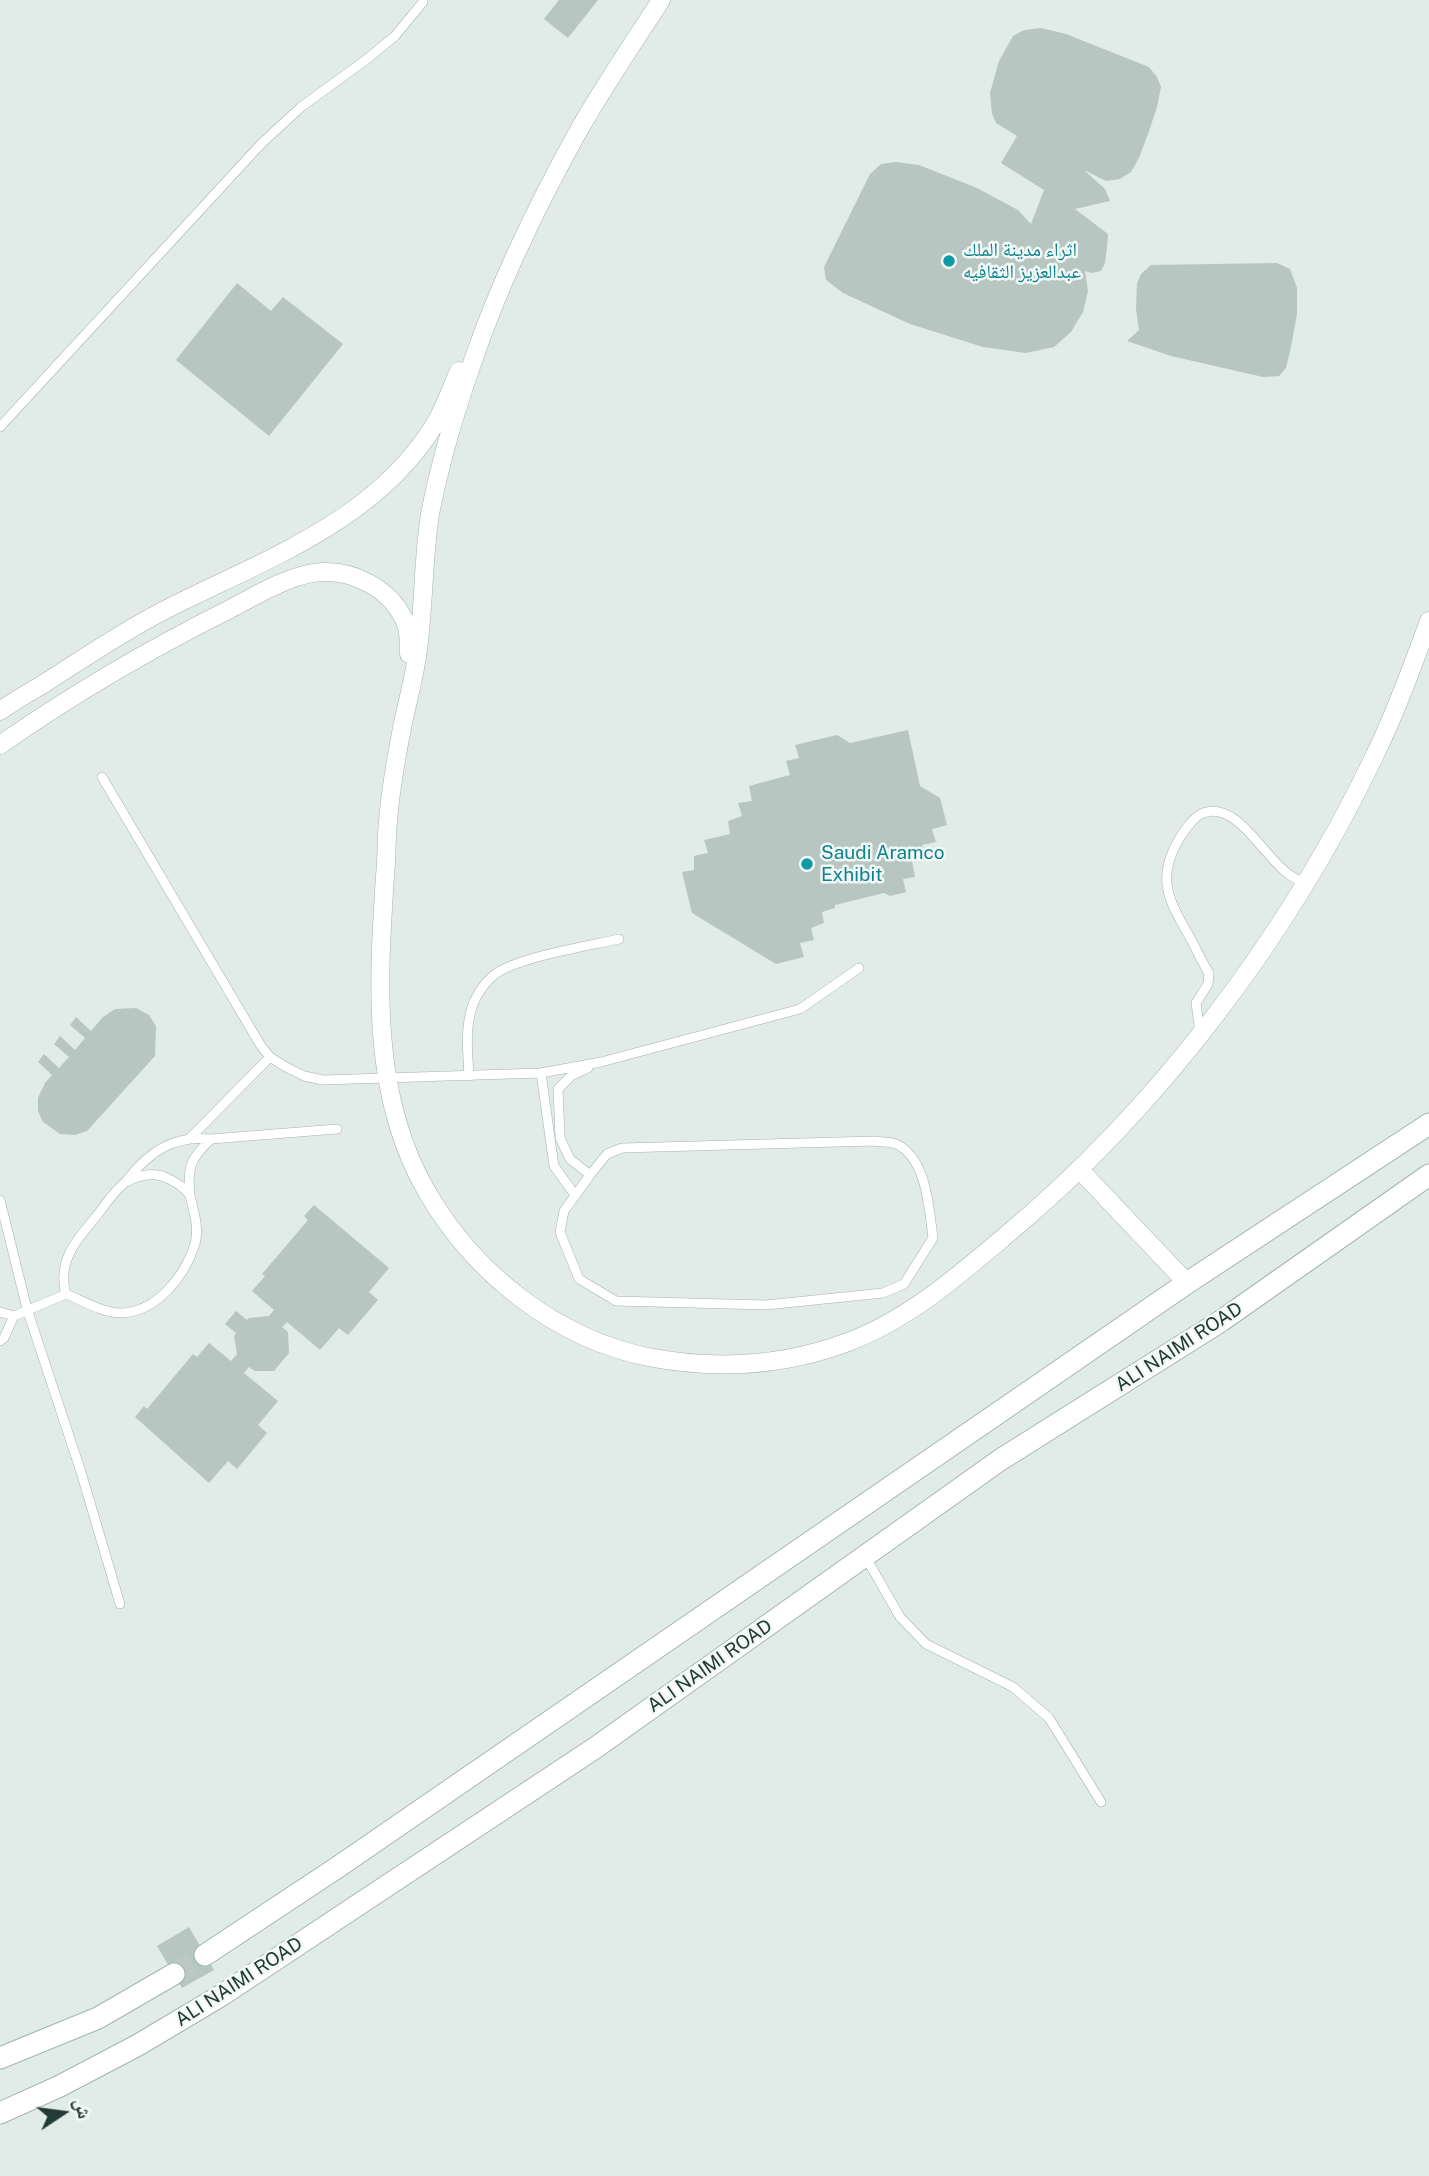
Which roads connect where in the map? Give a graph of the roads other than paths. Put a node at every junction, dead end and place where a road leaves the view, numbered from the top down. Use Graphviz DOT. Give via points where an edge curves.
graph roads {
  1 [pos="662,0"];
  2 [pos="423,2"];
  3 [pos="482,336"];
  4 [pos="0,427"];
  5 [pos="1429,621"];
  6 [pos="411,692"];
  7 [pos="0,711"];
  8 [pos="0,745"];
  9 [pos="102,778"];
  10 [pos="1306,882"];
  11 [pos="619,939"];
  12 [pos="859,968"];
  13 [pos="1200,1034"];
  14 [pos="270,1057"];
  15 [pos="601,1062"];
  16 [pos="541,1073"];
  17 [pos="470,1076"];
  18 [pos="387,1079"];
  19 [pos="1429,1124"];
  20 [pos="337,1129"];
  21 [pos="191,1137"];
  22 [pos="211,1139"];
  23 [pos="1079,1169"];
  24 [pos="590,1175"];
  25 [pos="1429,1175"];
  26 [pos="1429,1180"];
  27 [pos="124,1184"];
  28 [pos="190,1194"];
  29 [pos="1404,1194"];
  30 [pos="575,1195"];
  31 [pos="0,1200"];
  32 [pos="1188,1283"];
  33 [pos="66,1294"];
  34 [pos="27,1310"];
  35 [pos="0,1312"];
  36 [pos="14,1316"];
  37 [pos="0,1340"];
  38 [pos="865,1556"];
  39 [pos="120,1604"];
  40 [pos="1101,1802"];
  41 [pos="205,1955"];
  42 [pos="174,1975"];
  43 [pos="0,2058"];
  44 [pos="0,2113"];
  1 -- 3 [label="street" via="576,134 504,279"];
  2 -- 4 [label="lane" via="395,36 301,107 261,144"];
  3 -- 6 [label="street" via="450,434 430,516"];
  3 -- 7 [label="street" via="468,353 442,410 417,449 387,482 343,518 295,547 161,612"];
  5 -- 10 [label="street" via="1370,765"];
  6 -- 8 [label="street" via="407,628 397,608 365,580 336,572 312,573 200,623 99,680"];
  6 -- 18 [label="street" via="388,818 382,914 380,994"];
  9 -- 14 [label="lane"];
  10 -- 13 [label="street" via="1237,988"];
  10 -- 13 [label="lane" via="1286,875 1247,829 1217,812 1203,813 1186,828 1165,873 1174,910 1209,973 1196,1003"];
  11 -- 17 [label="lane" via="524,961 493,976 471,1011"];
  12 -- 15 [label="lane" via="800,1009"];
  13 -- 23 [label="street"];
  14 -- 18 [label="lane" via="303,1076 324,1080"];
  14 -- 21 [label="lane"];
  15 -- 16 [label="lane"];
  15 -- 24 [label="lane" via="571,1076 558,1089 561,1138 570,1159"];
  16 -- 17 [label="lane"];
  16 -- 30 [label="lane" via="554,1166"];
  17 -- 18 [label="lane"];
  18 -- 23 [label="street" via="408,1156 431,1200 481,1264 511,1291 569,1328 635,1354 695,1364 732,1365 808,1353 888,1323 993,1247"];
  19 -- 32 [label="main road"];
  20 -- 22 [label="lane"];
  21 -- 22 [label="lane"];
  21 -- 27 [label="lane" via="144,1159"];
  22 -- 28 [label="lane" via="197,1152 188,1171"];
  23 -- 32 [label="street"];
  24 -- 30 [label="lane"];
  24 -- 30 [label="lane" via="607,1154 622,1148 896,1144 917,1162 933,1238 904,1284 883,1293 766,1305 616,1301 579,1279 560,1232 564,1212"];
  25 -- 29 [label="main road"];
  26 -- 29 [label="main road"];
  27 -- 28 [label="lane" via="142,1175 160,1174"];
  27 -- 33 [label="lane" via="74,1245 64,1265"];
  28 -- 33 [label="lane" via="195,1243 178,1279 162,1296 141,1310 119,1313"];
  29 -- 38 [label="main road, ALI NAIMI ROAD" via="1222,1321 1000,1460"];
  31 -- 34 [label="lane"];
  32 -- 41 [label="main road"];
  33 -- 34 [label="lane"];
  34 -- 36 [label="lane"];
  34 -- 39 [label="lane"];
  35 -- 36 [label="lane"];
  36 -- 37 [label="lane"];
  38 -- 40 [label="lane" via="900,1617 926,1644 1013,1687 1049,1718"];
  38 -- 44 [label="main road, ALI NAIMI ROAD" via="595,1748 222,1995 138,2045"];
  42 -- 43 [label="main road" via="98,2018"];
}
